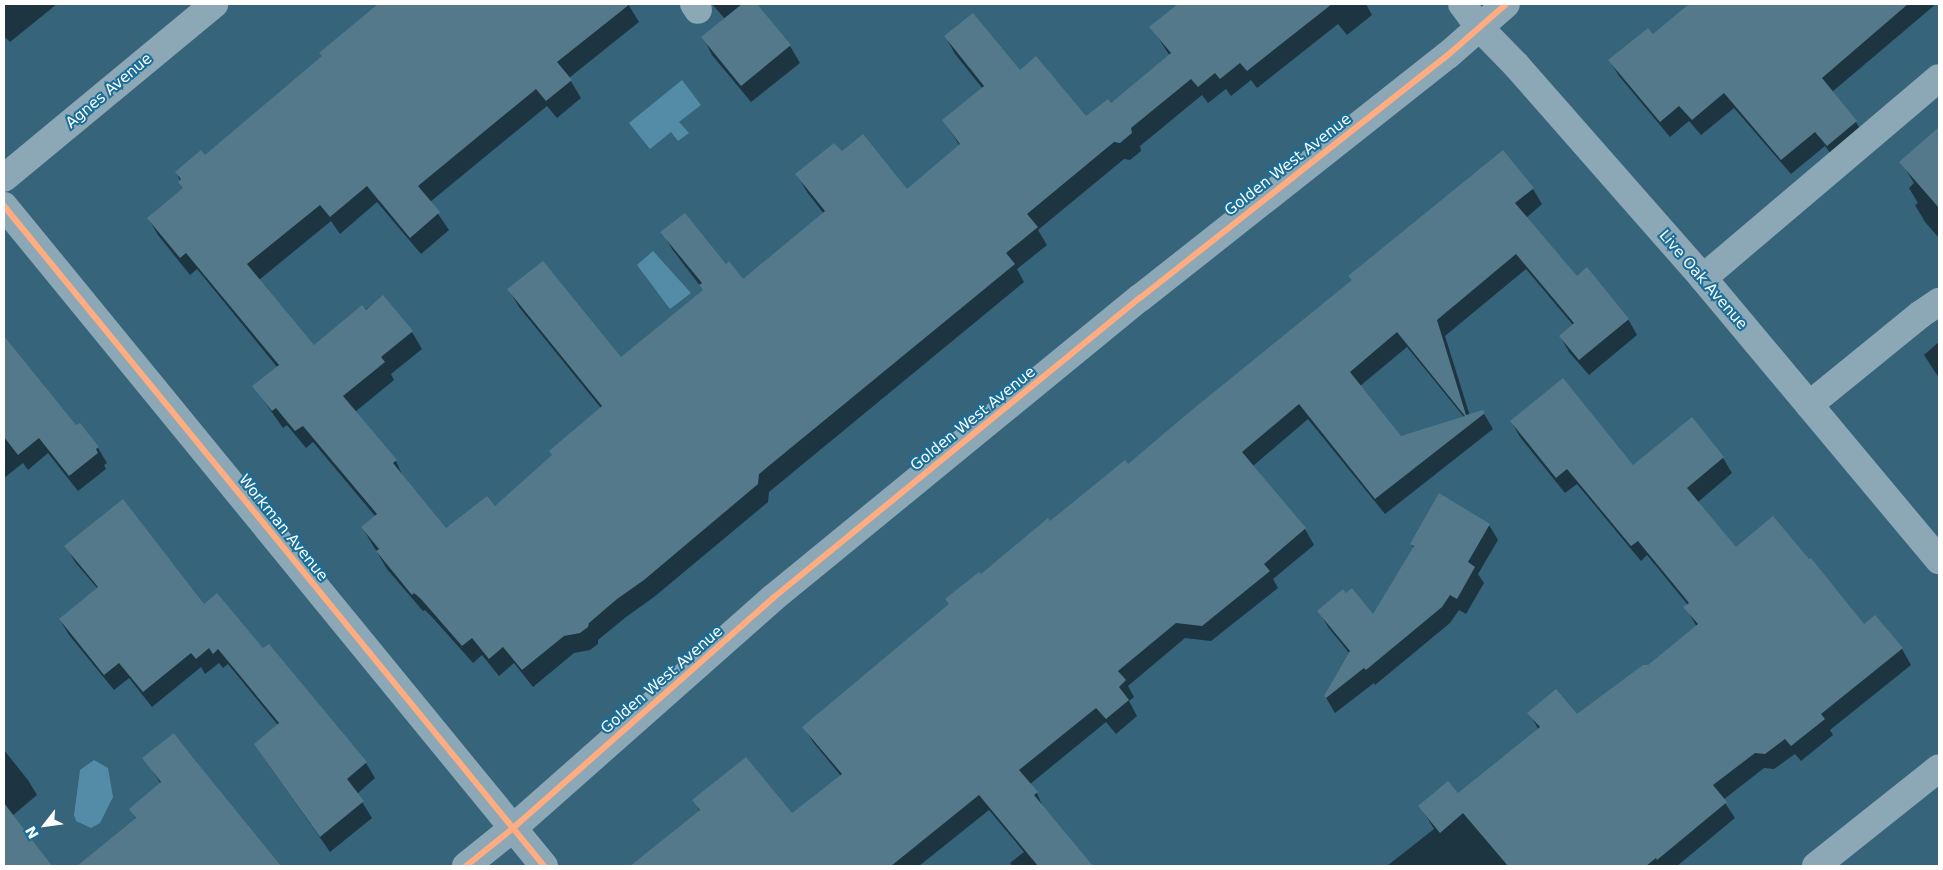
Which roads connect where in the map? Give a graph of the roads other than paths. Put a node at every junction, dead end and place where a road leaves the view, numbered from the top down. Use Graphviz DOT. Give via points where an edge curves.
graph roads {
  1 [pos="214,4"];
  2 [pos="1462,4"];
  3 [pos="1506,4"];
  4 [pos="1480,28"];
  5 [pos="1939,78"];
  6 [pos="4,178"];
  7 [pos="4,206"];
  8 [pos="1702,278"];
  9 [pos="1939,302"];
  10 [pos="1809,405"];
  11 [pos="1939,560"];
  12 [pos="1939,768"];
  13 [pos="512,828"];
  14 [pos="466,866"];
  15 [pos="544,866"];
  16 [pos="1816,866"];
  1 -- 6 [label="street, Agnes Avenue"];
  2 -- 4 [label="street, Live Oak Avenue"];
  3 -- 4 [label="street, Golden West Avenue"];
  4 -- 8 [label="street, Live Oak Avenue"];
  4 -- 13 [label="street, Golden West Avenue" via="1140,298 773,598"];
  5 -- 8 [label="street"];
  7 -- 13 [label="street, Workman Avenue"];
  8 -- 10 [label="street, Live Oak Avenue"];
  9 -- 10 [label="street"];
  10 -- 11 [label="street, Live Oak Avenue"];
  12 -- 16 [label="street"];
  13 -- 14 [label="street, Golden West Avenue"];
  13 -- 15 [label="street, Workman Avenue"];
}
